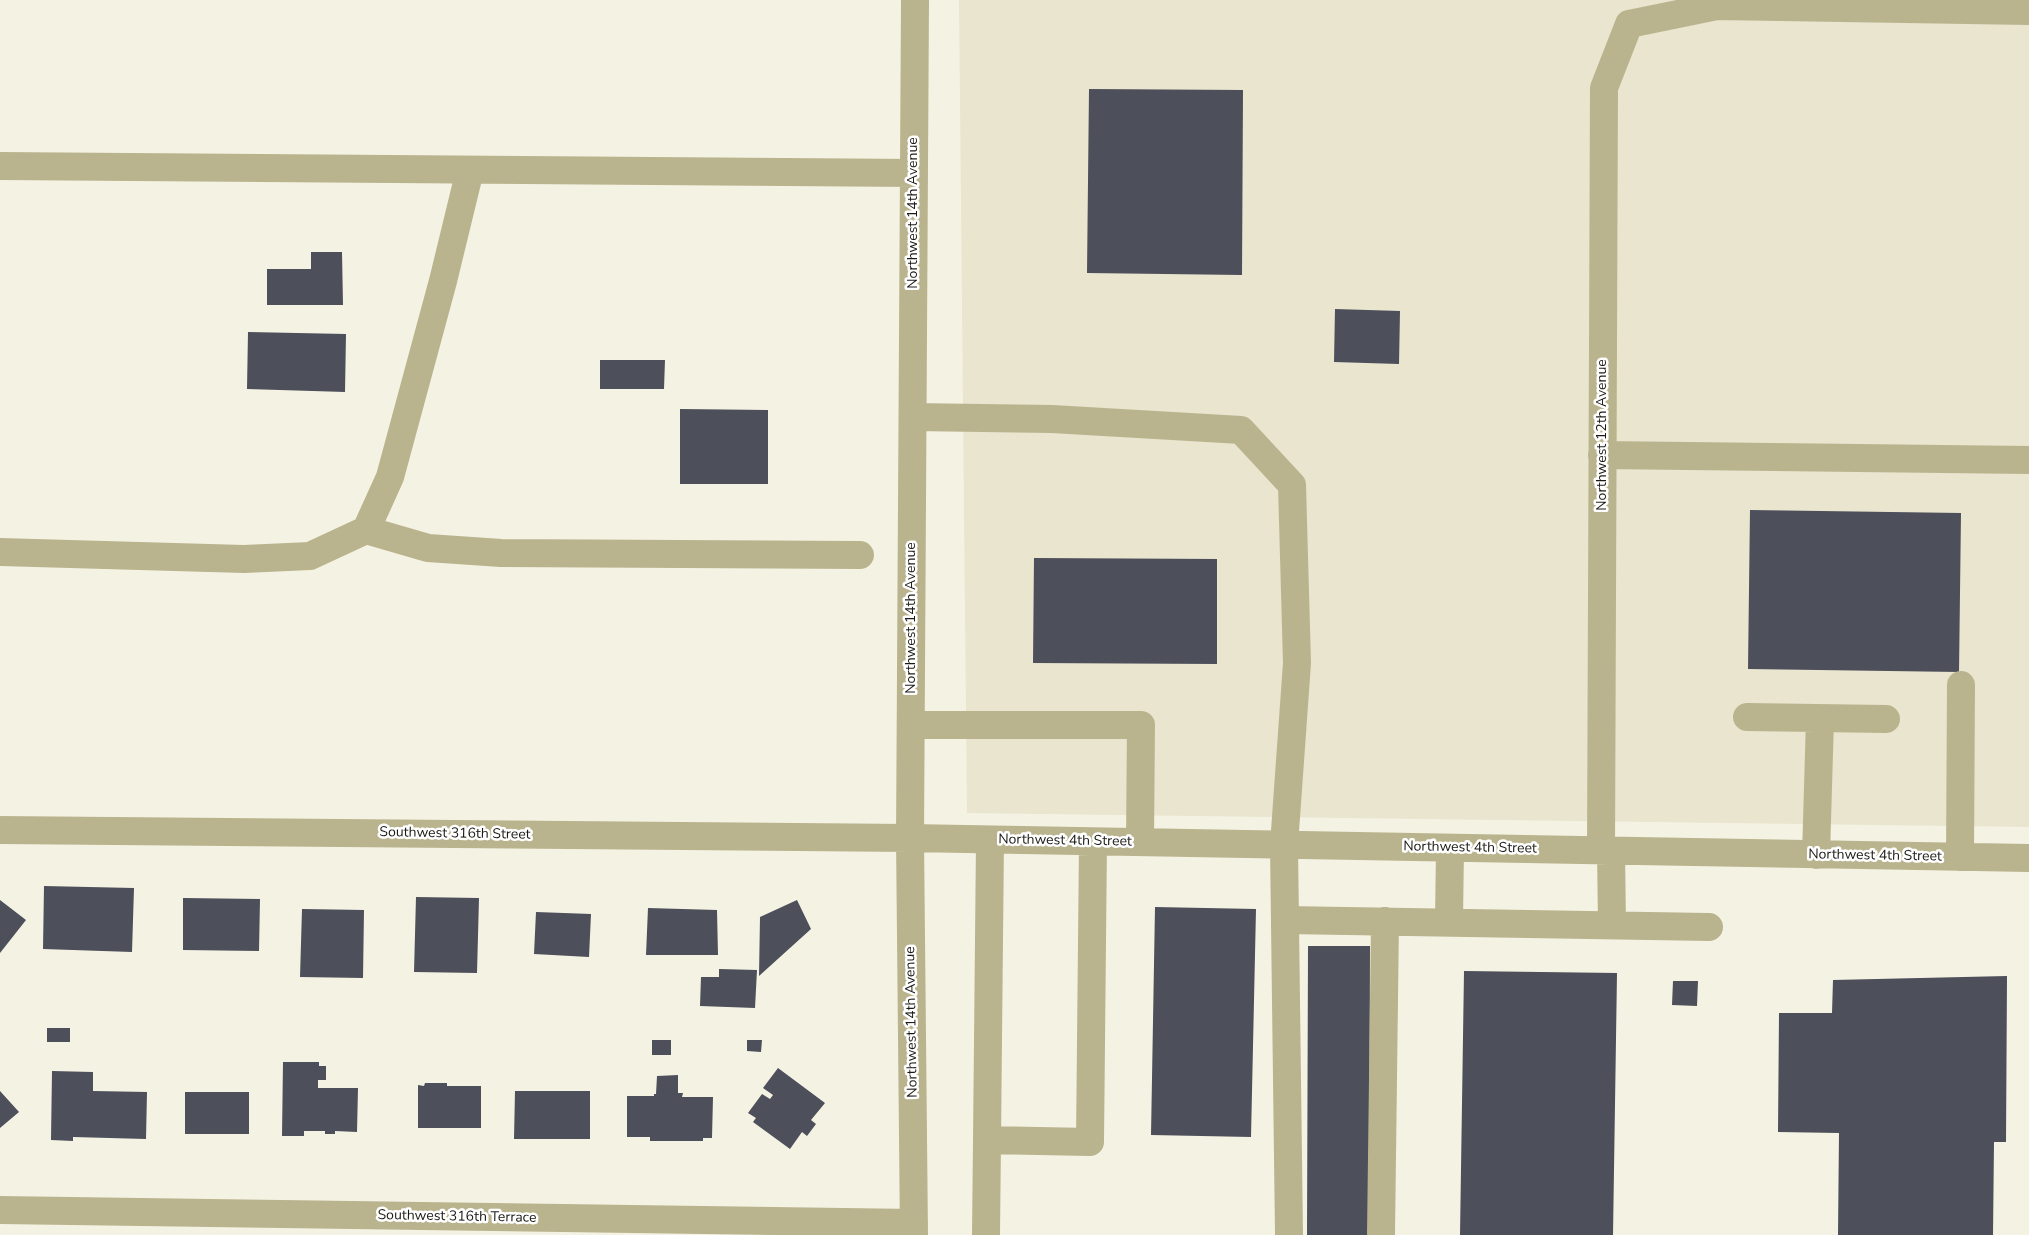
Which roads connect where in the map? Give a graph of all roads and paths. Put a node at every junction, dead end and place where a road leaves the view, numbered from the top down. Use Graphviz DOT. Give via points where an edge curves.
graph roads {
  1 [pos="915,0"];
  2 [pos="2029,11"];
  3 [pos="0,166"];
  4 [pos="470,170"];
  5 [pos="914,173"];
  6 [pos="913,417"];
  7 [pos="1602,455"];
  8 [pos="2029,460"];
  9 [pos="366,530"];
  10 [pos="0,552"];
  11 [pos="860,555"];
  12 [pos="1961,685"];
  13 [pos="1747,718"];
  14 [pos="1820,719"];
  15 [pos="1886,719"];
  16 [pos="911,725"];
  17 [pos="0,830"];
  18 [pos="910,838"];
  19 [pos="990,840"];
  20 [pos="1093,842"];
  21 [pos="1140,842"];
  22 [pos="1284,845"];
  23 [pos="1450,848"];
  24 [pos="1606,851"];
  25 [pos="1816,855"];
  26 [pos="1960,857"];
  27 [pos="2029,858"];
  28 [pos="1286,920"];
  29 [pos="1384,921"];
  30 [pos="1449,922"];
  31 [pos="1612,925"];
  32 [pos="1710,927"];
  33 [pos="987,1140"];
  34 [pos="0,1210"];
  35 [pos="914,1229"];
  36 [pos="986,1235"];
  37 [pos="1290,1235"];
  38 [pos="1381,1235"];
  1 -- 5 [label="street, Northwest 14th Avenue"];
  2 -- 7 [label="street, Northwest 12th Avenue" via="1717,6 1629,24 1604,88"];
  3 -- 4 [label="street"];
  4 -- 5 [label="street"];
  4 -- 9 [label="street" via="390,477"];
  5 -- 6 [label="street, Northwest 14th Avenue"];
  6 -- 16 [label="street, Northwest 14th Avenue"];
  6 -- 22 [label="street" via="1052,419 1241,430 1292,485 1297,663"];
  7 -- 8 [label="street"];
  7 -- 24 [label="street, Northwest 12th Avenue"];
  9 -- 10 [label="street" via="310,556 244,559"];
  9 -- 11 [label="street" via="428,548 501,554"];
  12 -- 26 [label="street"];
  13 -- 14 [label="street"];
  14 -- 15 [label="street"];
  14 -- 25 [label="street"];
  16 -- 18 [label="street, Northwest 14th Avenue"];
  16 -- 21 [label="street" via="1140,725"];
  17 -- 18 [label="street, Southwest 316th Street"];
  18 -- 19 [label="street, Northwest 4th Street"];
  18 -- 35 [label="street, Northwest 14th Avenue"];
  19 -- 20 [label="street, Northwest 4th Street"];
  19 -- 33 [label="street"];
  20 -- 21 [label="street, Northwest 4th Street"];
  20 -- 33 [label="street" via="1090,1142"];
  21 -- 22 [label="street, Northwest 4th Street"];
  22 -- 23 [label="street, Northwest 4th Street"];
  22 -- 28 [label="street"];
  23 -- 24 [label="street, Northwest 4th Street"];
  23 -- 30 [label="street"];
  24 -- 25 [label="street, Northwest 4th Street"];
  24 -- 31 [label="street, Northwest 12th Avenue"];
  25 -- 26 [label="street, Northwest 4th Street"];
  26 -- 27 [label="street, Northwest 4th Street"];
  28 -- 29 [label="street"];
  28 -- 37 [label="street"];
  29 -- 30 [label="street"];
  29 -- 38 [label="street"];
  30 -- 31 [label="street"];
  31 -- 32 [label="street"];
  33 -- 36 [label="street"];
  34 -- 35 [label="street, Southwest 316th Terrace"];
}
